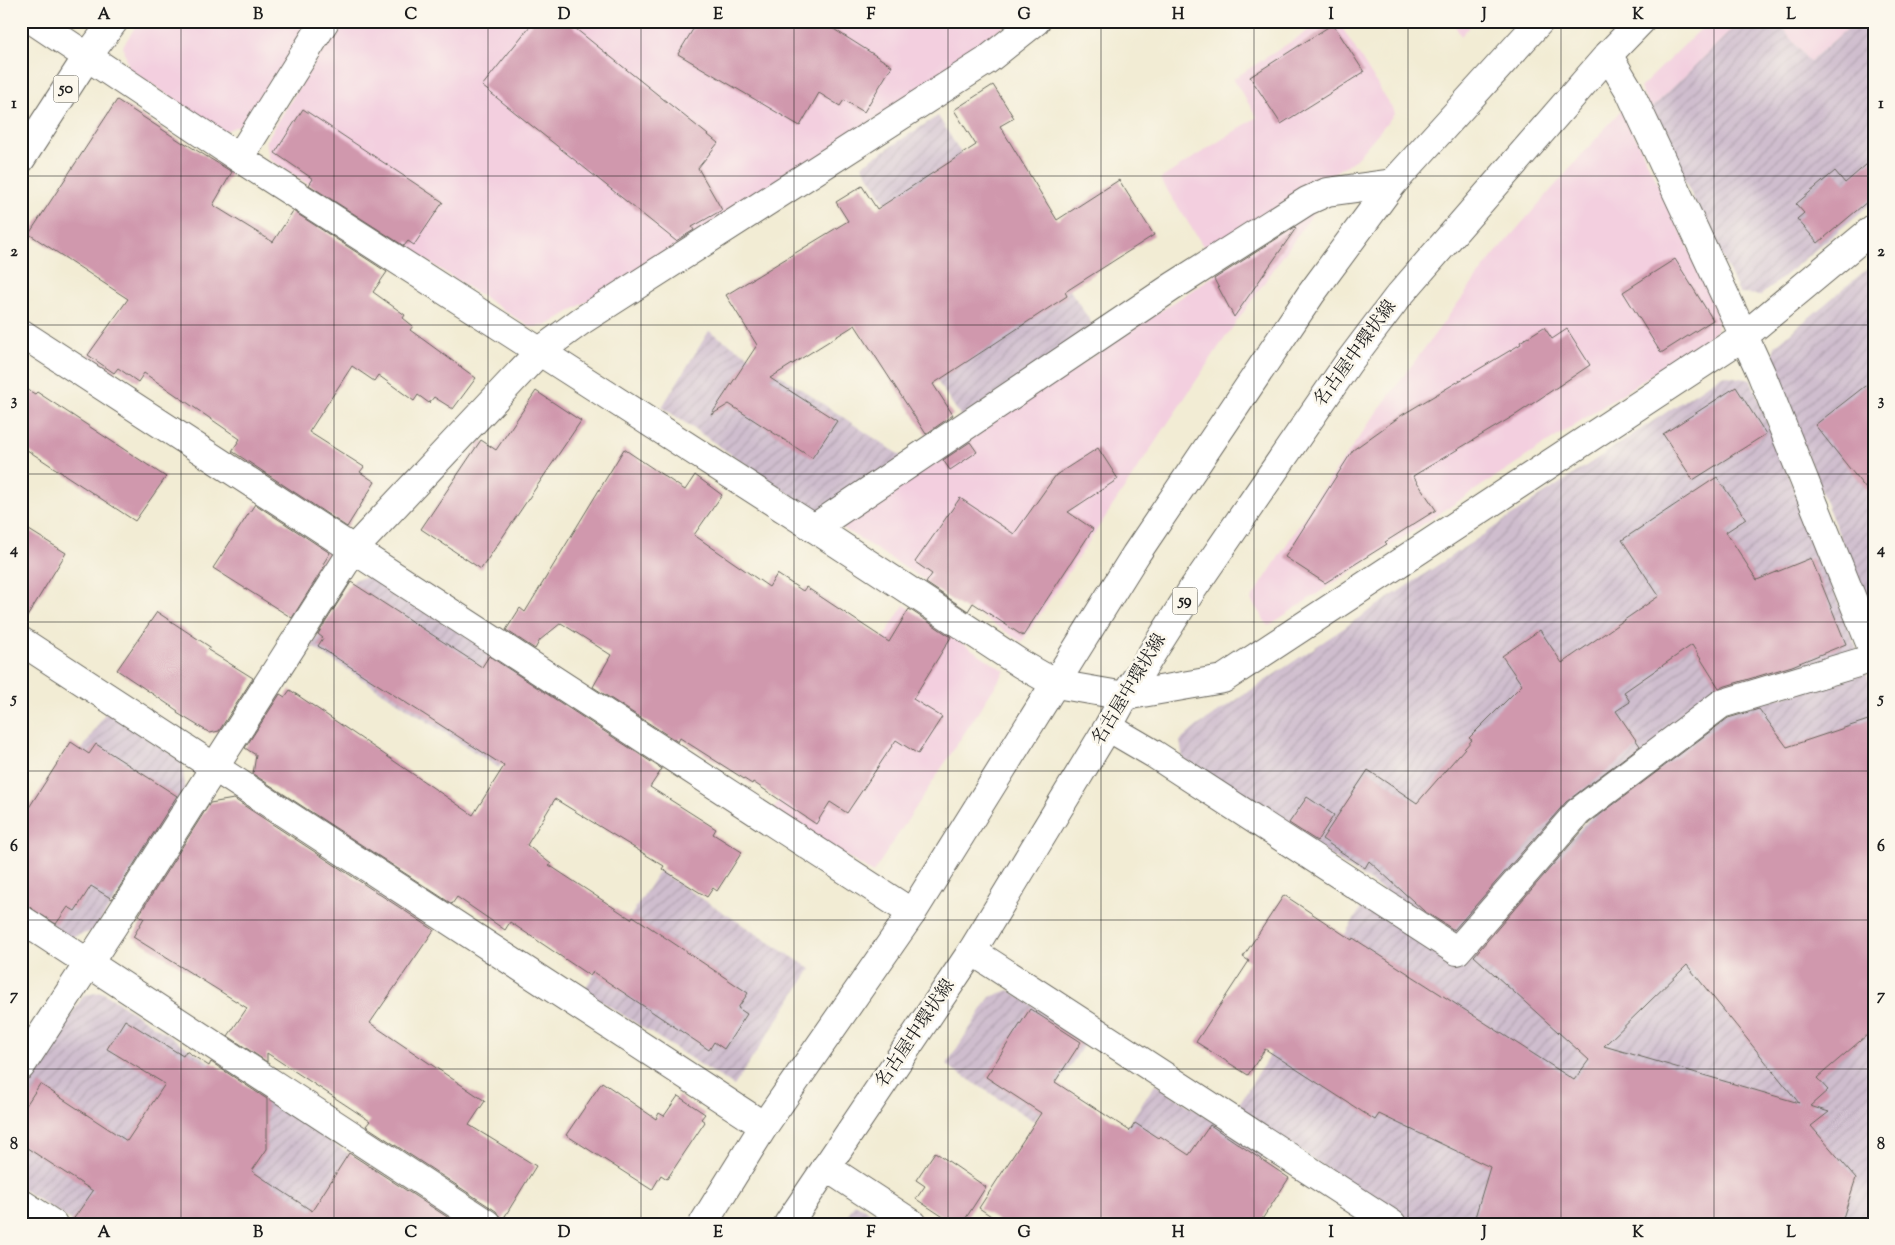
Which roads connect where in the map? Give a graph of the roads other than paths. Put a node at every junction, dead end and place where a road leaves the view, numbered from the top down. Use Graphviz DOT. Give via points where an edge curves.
graph roads {
  1 [pos="34,21"];
  2 [pos="114,21"];
  3 [pos="325,21"];
  4 [pos="1036,21"];
  5 [pos="1540,21"];
  6 [pos="1641,21"];
  7 [pos="1608,55"];
  8 [pos="87,57"];
  9 [pos="238,158"];
  10 [pos="21,159"];
  11 [pos="1393,182"];
  12 [pos="1874,228"];
  13 [pos="21,333"];
  14 [pos="1744,336"];
  15 [pos="540,351"];
  16 [pos="814,528"];
  17 [pos="354,549"];
  18 [pos="21,641"];
  19 [pos="1874,653"];
  20 [pos="1874,658"];
  21 [pos="1056,684"];
  22 [pos="1125,696"];
  23 [pos="1108,727"];
  24 [pos="214,768"];
  25 [pos="912,913"];
  26 [pos="21,919"];
  27 [pos="972,951"];
  28 [pos="89,962"];
  29 [pos="21,1066"];
  30 [pos="764,1126"];
  31 [pos="826,1167"];
  32 [pos="21,1203"];
  33 [pos="53,1224"];
  34 [pos="487,1224"];
  35 [pos="703,1224"];
  36 [pos="788,1224"];
  37 [pos="913,1224"];
  38 [pos="1392,1224"];
  1 -- 8 [label="street"];
  2 -- 8 [label="street, 50"];
  3 -- 9 [label="street"];
  4 -- 15 [label="street" via="986,61 581,321"];
  5 -- 11 [label="street"];
  6 -- 7 [label="street, 名古屋中環状線 / 59"];
  7 -- 14 [label="street" via="1629,90"];
  7 -- 22 [label="street, 名古屋中環状線 / 59" via="1397,298 1359,348 1192,590"];
  8 -- 9 [label="street"];
  8 -- 10 [label="street, 50"];
  9 -- 15 [label="street"];
  11 -- 16 [label="street" via="1327,192 1307,201 1172,287"];
  11 -- 21 [label="street" via="1311,294 1136,554"];
  12 -- 14 [label="street"];
  13 -- 17 [label="street"];
  14 -- 19 [label="street"];
  14 -- 22 [label="street" via="1223,679"];
  15 -- 16 [label="street"];
  15 -- 17 [label="street"];
  16 -- 21 [label="street"];
  17 -- 24 [label="street"];
  17 -- 25 [label="street"];
  18 -- 24 [label="street"];
  20 -- 23 [label="street" via="1721,704 1578,812 1457,950"];
  21 -- 22 [label="street"];
  21 -- 25 [label="street"];
  22 -- 23 [label="street, 名古屋中環状線 / 59"];
  23 -- 27 [label="street, 名古屋中環状線 / 59"];
  24 -- 28 [label="street"];
  24 -- 30 [label="street"];
  25 -- 30 [label="street"];
  26 -- 28 [label="street"];
  27 -- 31 [label="street, 名古屋中環状線 / 59"];
  27 -- 38 [label="street"];
  28 -- 29 [label="street"];
  28 -- 34 [label="street"];
  30 -- 35 [label="street"];
  31 -- 36 [label="street, 名古屋中環状線 / 59"];
  31 -- 37 [label="street"];
  32 -- 33 [label="street"];
}
